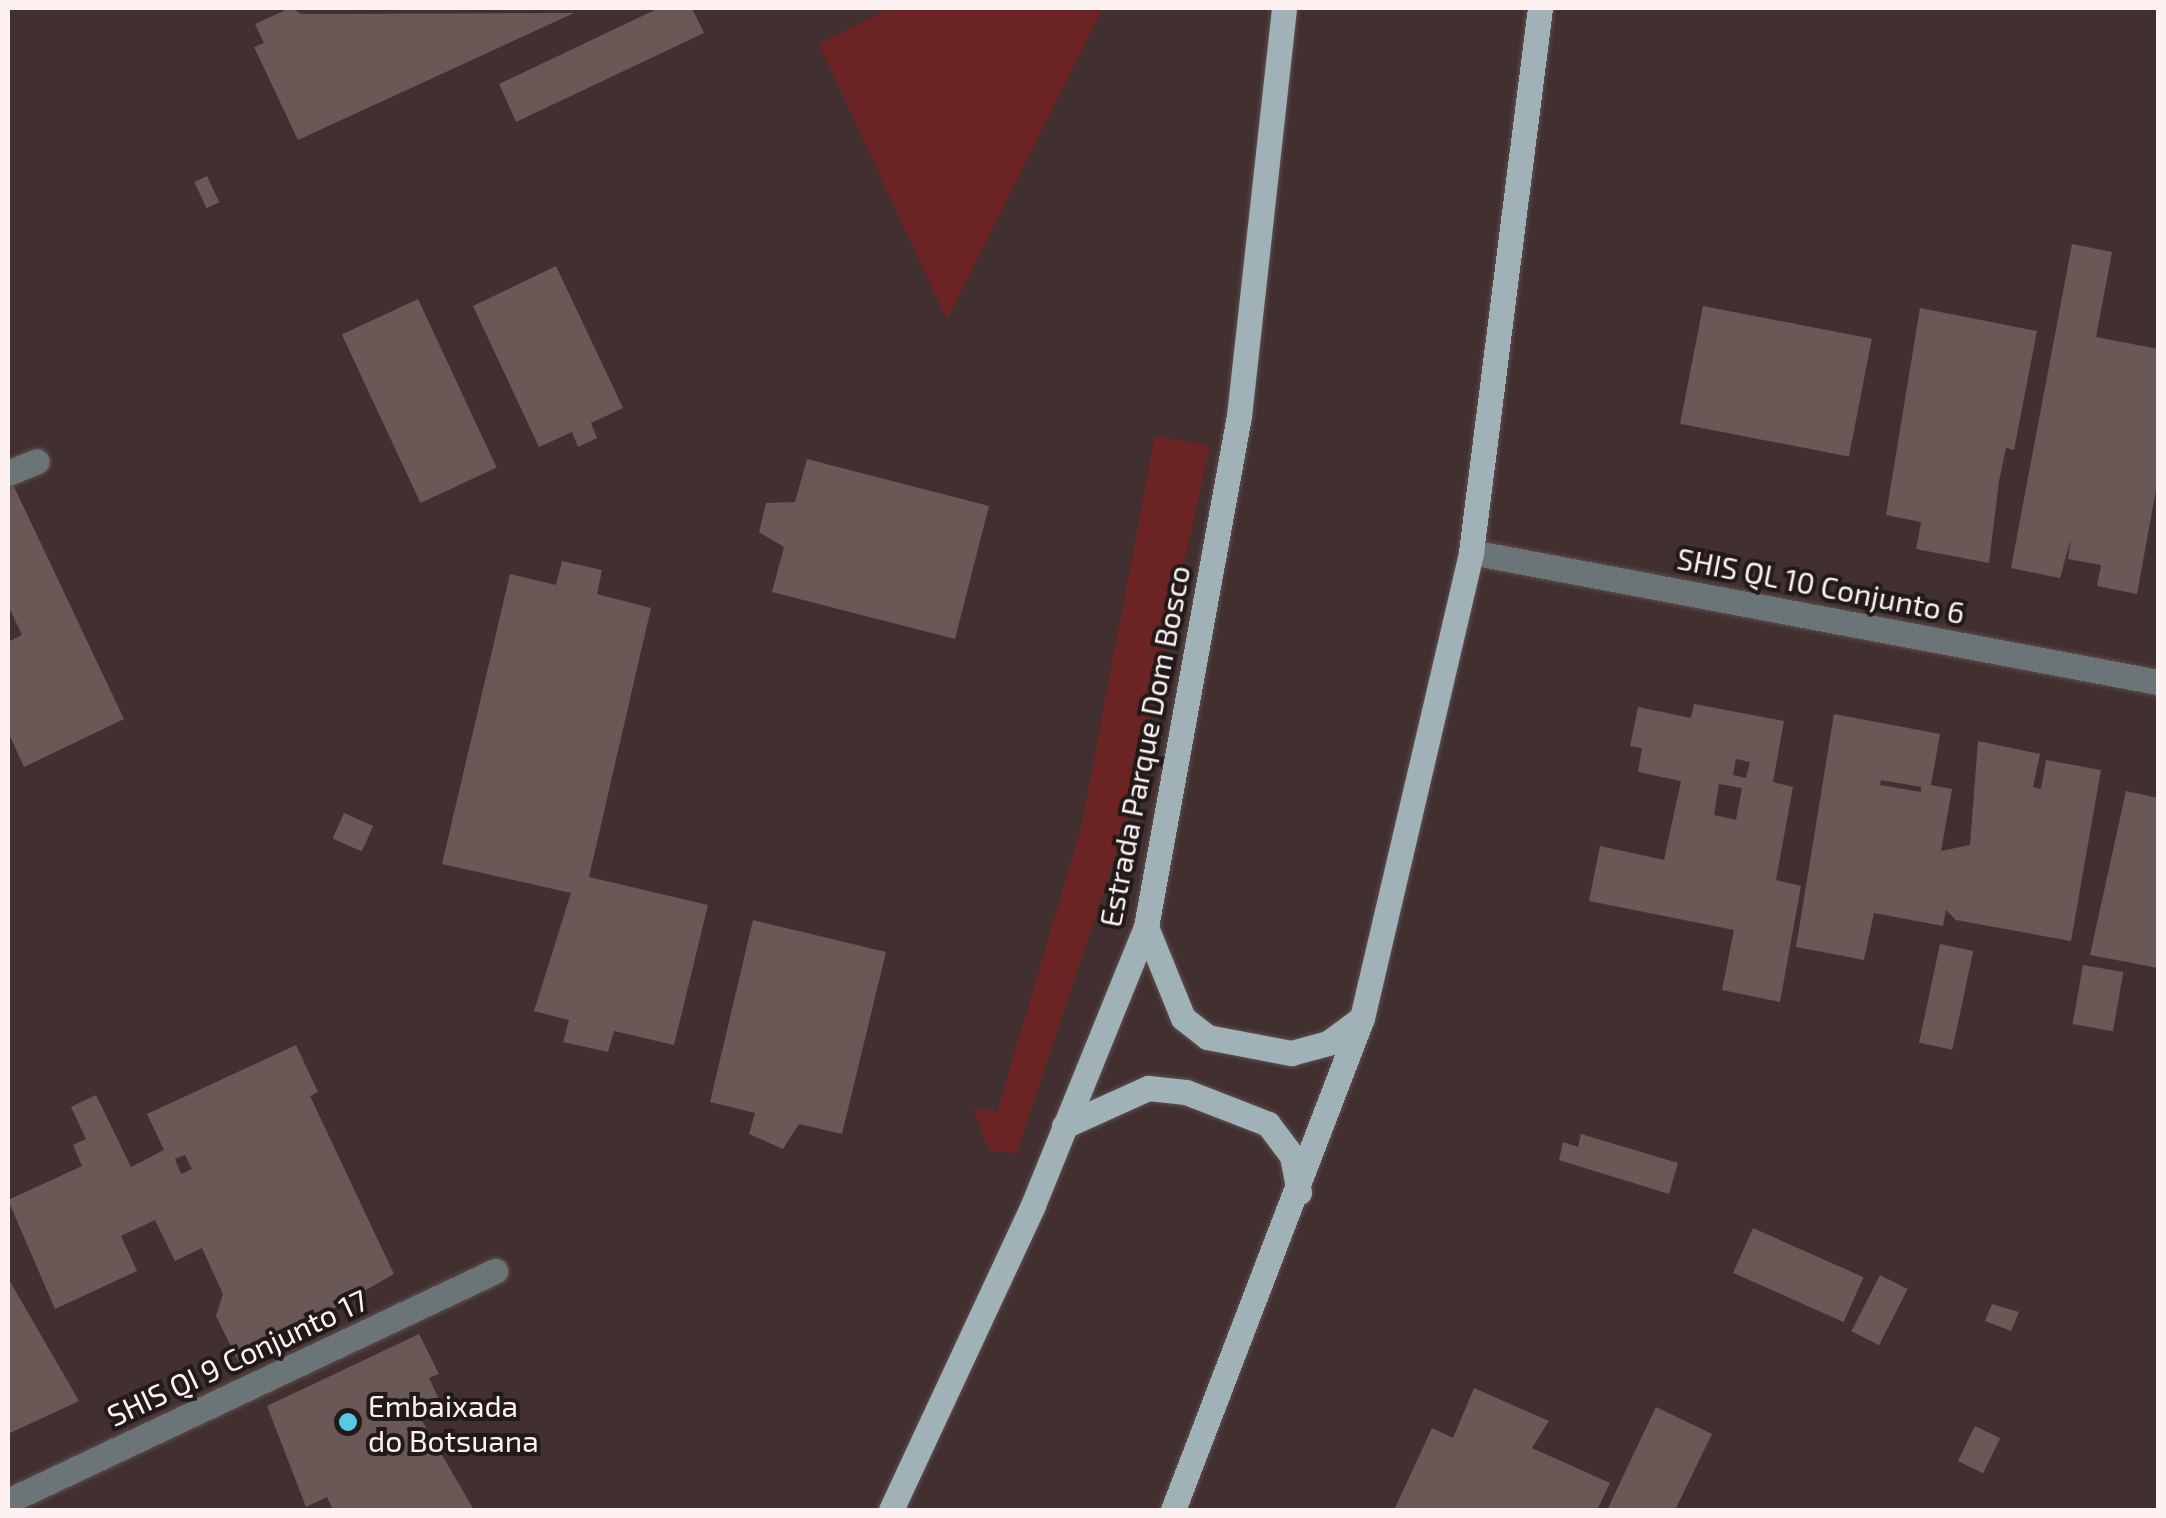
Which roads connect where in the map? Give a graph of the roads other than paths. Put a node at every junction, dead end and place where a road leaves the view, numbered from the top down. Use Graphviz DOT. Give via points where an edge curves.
graph roads {
  1 [pos="1284,8"];
  2 [pos="1540,8"];
  3 [pos="37,460"];
  4 [pos="8,473"];
  5 [pos="1471,552"];
  6 [pos="2158,682"];
  7 [pos="1146,926"];
  8 [pos="1362,1018"];
  9 [pos="1064,1126"];
  10 [pos="1300,1197"];
  11 [pos="495,1271"];
  12 [pos="8,1501"];
  13 [pos="891,1510"];
  14 [pos="1173,1510"];
  1 -- 7 [label="main road, Estrada Parque Dom Bosco" via="1239,416"];
  2 -- 5 [label="main road"];
  3 -- 4 [label="street"];
  5 -- 6 [label="street, SHIS QL 10 Conjunto 6"];
  5 -- 8 [label="main road"];
  7 -- 8 [label="main road" via="1183,1018 1207,1037 1291,1053 1328,1043"];
  7 -- 9 [label="main road, Estrada Parque Dom Bosco"];
  8 -- 10 [label="main road"];
  9 -- 10 [label="main road" via="1148,1088 1186,1092 1268,1124 1292,1156"];
  9 -- 13 [label="main road, Estrada Parque Dom Bosco"];
  10 -- 14 [label="main road"];
  11 -- 12 [label="street, SHIS QI 9 Conjunto 17"];
}
